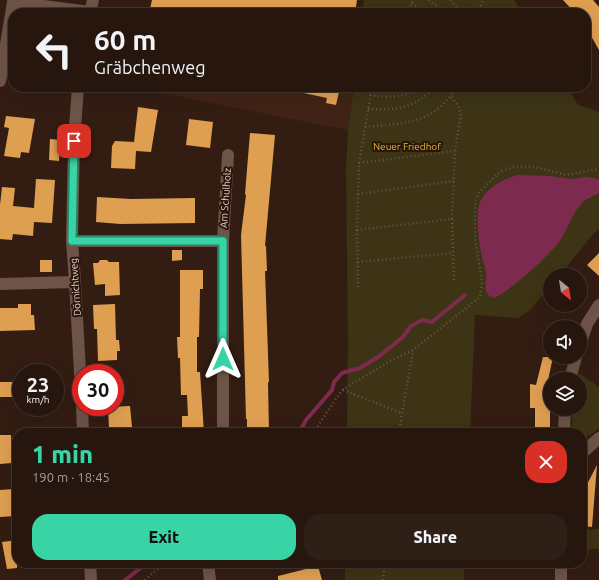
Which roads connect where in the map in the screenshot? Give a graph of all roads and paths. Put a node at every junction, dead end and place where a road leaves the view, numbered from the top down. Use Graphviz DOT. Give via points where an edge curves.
graph roads {
  1 [pos="428,0"];
  2 [pos="451,0"];
  3 [pos="412,1"];
  4 [pos="12,8"];
  5 [pos="55,8"];
  6 [pos="420,8"];
  7 [pos="438,8"];
  8 [pos="457,8"];
  9 [pos="8,32"];
  10 [pos="0,81"];
  11 [pos="78,92"];
  12 [pos="371,92"];
  13 [pos="411,92"];
  14 [pos="430,92"];
  15 [pos="454,92"];
  16 [pos="370,96"];
  17 [pos="451,96"];
  18 [pos="368,109"];
  19 [pos="365,127"];
  20 [pos="455,152"];
  21 [pos="228,155"];
  22 [pos="359,163"];
  23 [pos="599,169"];
  24 [pos="454,182"];
  25 [pos="358,194"];
  26 [pos="452,219"];
  27 [pos="357,230"];
  28 [pos="72,241"];
  29 [pos="223,241"];
  30 [pos="452,253"];
  31 [pos="358,262"];
  32 [pos="75,282"];
  33 [pos="454,283"];
  34 [pos="0,284"];
  35 [pos="358,287"];
  36 [pos="599,305"];
  37 [pos="587,324"];
  38 [pos="413,350"];
  39 [pos="80,364"];
  40 [pos="342,390"];
  41 [pos="402,413"];
  42 [pos="82,416"];
  43 [pos="565,416"];
  44 [pos="83,428"];
  45 [pos="223,428"];
  46 [pos="317,428"];
  47 [pos="400,428"];
  48 [pos="564,428"];
  49 [pos="599,438"];
  50 [pos="587,449"];
  51 [pos="90,568"];
  52 [pos="158,568"];
  53 [pos="209,568"];
  54 [pos="384,568"];
  55 [pos="561,568"];
  56 [pos="91,580"];
  57 [pos="145,580"];
  58 [pos="210,580"];
  59 [pos="383,580"];
  60 [pos="561,580"];
  1 -- 7 [label="path"];
  2 -- 8 [label="path"];
  3 -- 6 [label="path"];
  4 -- 5 [label="street" via="13,2"];
  9 -- 10 [label="street"];
  11 -- 28 [label="street, Dörnichtweg"];
  12 -- 16 [label="path"];
  13 -- 16 [label="path" via="404,96"];
  14 -- 18 [label="path" via="407,107"];
  15 -- 17 [label="path"];
  16 -- 18 [label="path"];
  17 -- 19 [label="path" via="435,111 413,122"];
  17 -- 20 [label="path" via="461,114"];
  18 -- 19 [label="path"];
  19 -- 22 [label="path"];
  20 -- 22 [label="path"];
  20 -- 24 [label="path"];
  21 -- 29 [label="street, Am Schulholz"];
  22 -- 25 [label="path"];
  23 -- 38 [label="path" via="566,175 535,167 513,167 500,172 478,192 475,203 475,237 482,283 480,297"];
  24 -- 25 [label="path"];
  24 -- 26 [label="path"];
  25 -- 27 [label="path"];
  26 -- 27 [label="path"];
  26 -- 30 [label="path"];
  27 -- 31 [label="path"];
  28 -- 29 [label="street"];
  28 -- 32 [label="street, Dörnichtweg"];
  29 -- 45 [label="street, Am Schulholz"];
  30 -- 31 [label="path"];
  30 -- 33 [label="path"];
  31 -- 35 [label="path"];
  32 -- 34 [label="street"];
  32 -- 39 [label="street, Dörnichtweg"];
  36 -- 37 [label="street"];
  38 -- 40 [label="path" via="390,360"];
  38 -- 41 [label="path"];
  40 -- 41 [label="path"];
  40 -- 46 [label="path"];
  41 -- 47 [label="path"];
  42 -- 44 [label="street"];
  43 -- 48 [label="street"];
  49 -- 50 [label="street"];
  51 -- 56 [label="street"];
  52 -- 57 [label="path"];
  53 -- 58 [label="street"];
  54 -- 59 [label="path"];
  55 -- 60 [label="street"];
}
